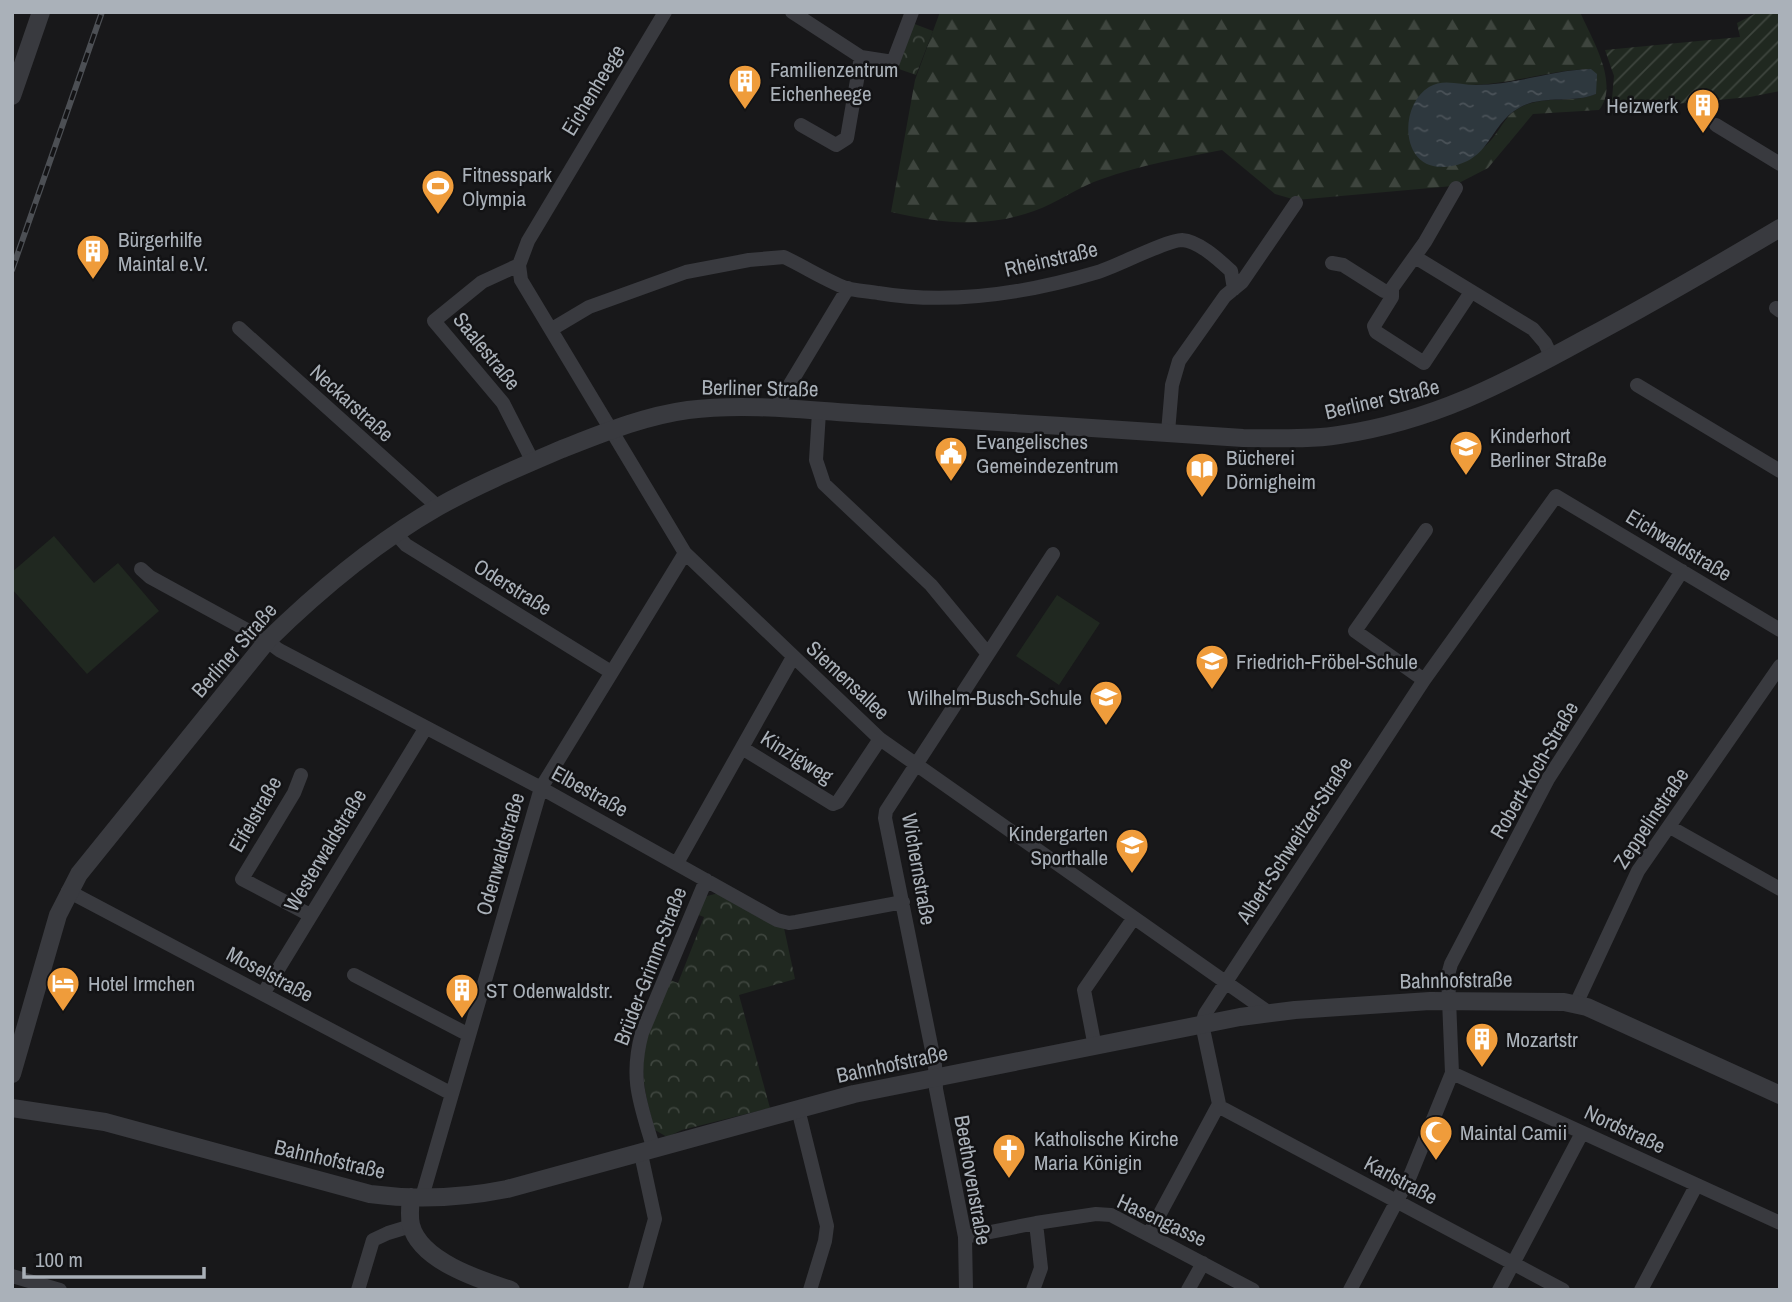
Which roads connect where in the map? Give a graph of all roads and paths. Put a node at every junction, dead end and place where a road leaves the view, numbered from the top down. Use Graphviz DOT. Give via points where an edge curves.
graph roads {
  1 [pos="41,12"];
  2 [pos="665,12"];
  3 [pos="792,12"];
  4 [pos="912,12"];
  5 [pos="861,57"];
  6 [pos="12,96"];
  7 [pos="801,124"];
  8 [pos="1716,125"];
  9 [pos="1780,164"];
  10 [pos="1456,188"];
  11 [pos="1296,203"];
  12 [pos="1780,228"];
  13 [pos="1415,257"];
  14 [pos="1332,263"];
  15 [pos="519,265"];
  16 [pos="848,288"];
  17 [pos="1234,289"];
  18 [pos="1392,289"];
  19 [pos="1471,292"];
  20 [pos="239,328"];
  21 [pos="552,329"];
  22 [pos="1552,358"];
  23 [pos="1637,385"];
  24 [pos="775,409"];
  25 [pos="819,412"];
  26 [pos="611,430"];
  27 [pos="1168,432"];
  28 [pos="533,462"];
  29 [pos="1780,471"];
  30 [pos="1556,496"];
  31 [pos="438,507"];
  32 [pos="1426,530"];
  33 [pos="396,534"];
  34 [pos="685,553"];
  35 [pos="1054,554"];
  36 [pos="141,569"];
  37 [pos="1682,571"];
  38 [pos="1780,630"];
  39 [pos="267,641"];
  40 [pos="988,654"];
  41 [pos="793,657"];
  42 [pos="1780,666"];
  43 [pos="611,672"];
  44 [pos="1424,680"];
  45 [pos="425,729"];
  46 [pos="880,739"];
  47 [pos="742,748"];
  48 [pos="914,765"];
  49 [pos="301,775"];
  50 [pos="541,788"];
  51 [pos="1670,827"];
  52 [pos="677,863"];
  53 [pos="706,880"];
  54 [pos="1780,889"];
  55 [pos="68,891"];
  56 [pos="903,902"];
  57 [pos="310,915"];
  58 [pos="1133,919"];
  59 [pos="354,975"];
  60 [pos="1225,983"];
  61 [pos="263,994"];
  62 [pos="1449,1001"];
  63 [pos="1576,1004"];
  64 [pos="1268,1013"];
  65 [pos="1202,1024"];
  66 [pos="469,1035"];
  67 [pos="1095,1047"];
  68 [pos="1452,1073"];
  69 [pos="12,1074"];
  70 [pos="936,1077"];
  71 [pos="452,1094"];
  72 [pos="1780,1095"];
  73 [pos="1218,1106"];
  74 [pos="12,1108"];
  75 [pos="798,1109"];
  76 [pos="1582,1133"];
  77 [pos="648,1152"];
  78 [pos="1696,1186"];
  79 [pos="416,1197"];
  80 [pos="1397,1202"];
  81 [pos="1036,1223"];
  82 [pos="1780,1223"];
  83 [pos="411,1226"];
  84 [pos="1149,1234"];
  85 [pos="965,1237"];
  86 [pos="1203,1263"];
  87 [pos="1513,1263"];
  88 [pos="12,1276"];
  89 [pos="60,1290"];
  90 [pos="358,1290"];
  91 [pos="511,1290"];
  92 [pos="635,1290"];
  93 [pos="810,1290"];
  94 [pos="966,1290"];
  95 [pos="1034,1290"];
  96 [pos="1188,1290"];
  97 [pos="1253,1290"];
  98 [pos="1350,1290"];
  99 [pos="1499,1290"];
  100 [pos="1563,1290"];
  101 [pos="1641,1290"];
  1 -- 6 [label="street"];
  2 -- 15 [label="street, Eichenheege" via="528,241"];
  3 -- 5 [label="street"];
  4 -- 5 [label="street" via="893,62"];
  5 -- 7 [label="street" via="847,138 836,145"];
  8 -- 9 [label="street"];
  10 -- 13 [label="street"];
  11 -- 17 [label="street"];
  12 -- 22 [label="street, Berliner Straße"];
  13 -- 18 [label="street"];
  13 -- 19 [label="street"];
  14 -- 18 [label="street" via="1384,291"];
  15 -- 21 [label="street, Siemensallee" via="521,280"];
  15 -- 28 [label="street, Saalestraße" via="482,282 434,321 503,403"];
  16 -- 17 [label="street, Rheinstraße" via="930,297 1023,290 1074,279 1185,240 1231,271"];
  16 -- 21 [label="street, Rheinstraße" via="784,257 749,260 686,272 599,303"];
  16 -- 24 [label="street"];
  17 -- 27 [label="street" via="1180,361 1172,386"];
  18 -- 19 [label="street" via="1374,326 1376,332 1424,363"];
  19 -- 22 [label="street" via="1533,328"];
  20 -- 31 [label="street, Neckarstraße"];
  21 -- 26 [label="street, Siemensallee"];
  22 -- 27 [label="street, Berliner Straße" via="1465,401 1362,431 1272,438"];
  23 -- 29 [label="street"];
  24 -- 25 [label="street, Berliner Straße"];
  24 -- 26 [label="street, Berliner Straße" via="690,410"];
  25 -- 27 [label="street, Berliner Straße"];
  25 -- 40 [label="street" via="816,460 824,484 931,585"];
  26 -- 28 [label="street, Berliner Straße"];
  26 -- 34 [label="street, Siemensallee"];
  28 -- 31 [label="street, Berliner Straße"];
  30 -- 37 [label="street, Eichwaldstraße"];
  30 -- 44 [label="street, Albert-Schweitzer-Straße"];
  31 -- 33 [label="street, Berliner Straße"];
  32 -- 44 [label="street" via="1355,631"];
  33 -- 39 [label="street, Berliner Straße" via="345,570"];
  33 -- 43 [label="street, Oderstraße" via="406,545"];
  34 -- 41 [label="street, Siemensallee"];
  34 -- 43 [label="street, Odenwaldstraße"];
  35 -- 40 [label="street, Wichernstraße"];
  36 -- 39 [label="street, Elbestraße"];
  37 -- 38 [label="street, Eichwaldstraße"];
  37 -- 62 [label="street, Robert-Koch-Straße" via="1540,793 1451,964"];
  39 -- 45 [label="street, Elbestraße"];
  39 -- 55 [label="street, Berliner Straße"];
  40 -- 48 [label="street, Wichernstraße"];
  41 -- 46 [label="street, Siemensallee"];
  41 -- 47 [label="street, Brüder-Grimm-Straße"];
  42 -- 51 [label="street, Zeppelinstraße"];
  43 -- 50 [label="street, Odenwaldstraße"];
  44 -- 60 [label="street, Albert-Schweitzer-Straße"];
  45 -- 50 [label="street, Elbestraße"];
  45 -- 57 [label="street, Westerwaldstraße"];
  46 -- 47 [label="street, Kinzigweg" via="833,803"];
  46 -- 48 [label="street, Siemensallee"];
  47 -- 52 [label="street, Brüder-Grimm-Straße"];
  48 -- 56 [label="street, Wichernstraße" via="886,811"];
  48 -- 58 [label="street, Siemensallee"];
  49 -- 57 [label="street, Eifelstraße" via="242,879"];
  50 -- 52 [label="street, Elbestraße"];
  50 -- 66 [label="street, Odenwaldstraße"];
  51 -- 54 [label="street"];
  51 -- 63 [label="street, Zeppelinstraße" via="1638,871"];
  52 -- 53 [label="street, Elbestraße"];
  53 -- 56 [label="street, Elbestraße" via="789,923"];
  53 -- 77 [label="street, Brüder-Grimm-Straße" via="637,1050 636,1088"];
  55 -- 61 [label="street, Moselstraße"];
  55 -- 69 [label="street, Berliner Straße"];
  56 -- 70 [label="street, Wichernstraße"];
  57 -- 61 [label="street, Westerwaldstraße"];
  58 -- 60 [label="street, Siemensallee"];
  58 -- 67 [label="street" via="1084,990"];
  59 -- 66 [label="street"];
  60 -- 64 [label="street, Siemensallee"];
  60 -- 65 [label="street, Albert-Schweitzer-Straße"];
  61 -- 71 [label="street, Moselstraße"];
  62 -- 63 [label="street, Bahnhofstraße"];
  62 -- 64 [label="street, Bahnhofstraße"];
  62 -- 68 [label="street, Robert-Koch-Straße"];
  63 -- 72 [label="street, Bahnhofstraße"];
  64 -- 65 [label="street, Bahnhofstraße"];
  65 -- 67 [label="street, Bahnhofstraße"];
  65 -- 73 [label="street"];
  66 -- 71 [label="street, Odenwaldstraße"];
  67 -- 70 [label="street, Bahnhofstraße"];
  68 -- 76 [label="street, Nordstraße"];
  68 -- 80 [label="street"];
  70 -- 75 [label="street, Bahnhofstraße"];
  70 -- 85 [label="street, Beethovenstraße"];
  71 -- 79 [label="street, Odenwaldstraße"];
  73 -- 80 [label="street, Karlstraße"];
  73 -- 84 [label="street"];
  74 -- 79 [label="street, Bahnhofstraße" via="105,1122 350,1190"];
  75 -- 77 [label="street, Bahnhofstraße"];
  75 -- 93 [label="street" via="827,1226"];
  76 -- 78 [label="street, Nordstraße"];
  76 -- 87 [label="street"];
  77 -- 79 [label="street, Bahnhofstraße" via="482,1194"];
  77 -- 92 [label="street, Brüder-Grimm-Straße" via="655,1219"];
  78 -- 82 [label="street, Nordstraße"];
  78 -- 101 [label="street"];
  79 -- 83 [label="street"];
  80 -- 87 [label="street, Karlstraße"];
  80 -- 98 [label="street"];
  81 -- 84 [label="street, Hasengasse" via="1104,1214"];
  81 -- 85 [label="street, Hasengasse"];
  81 -- 95 [label="street" via="1041,1268"];
  83 -- 90 [label="street" via="373,1241"];
  83 -- 91 [label="street" via="425,1246 453,1269"];
  84 -- 86 [label="street, Hasengasse"];
  85 -- 94 [label="street, Beethovenstraße"];
  86 -- 96 [label="street"];
  86 -- 97 [label="street, Hasengasse"];
  87 -- 99 [label="street"];
  87 -- 100 [label="street, Karlstraße"];
  88 -- 89 [label="street"];
}
